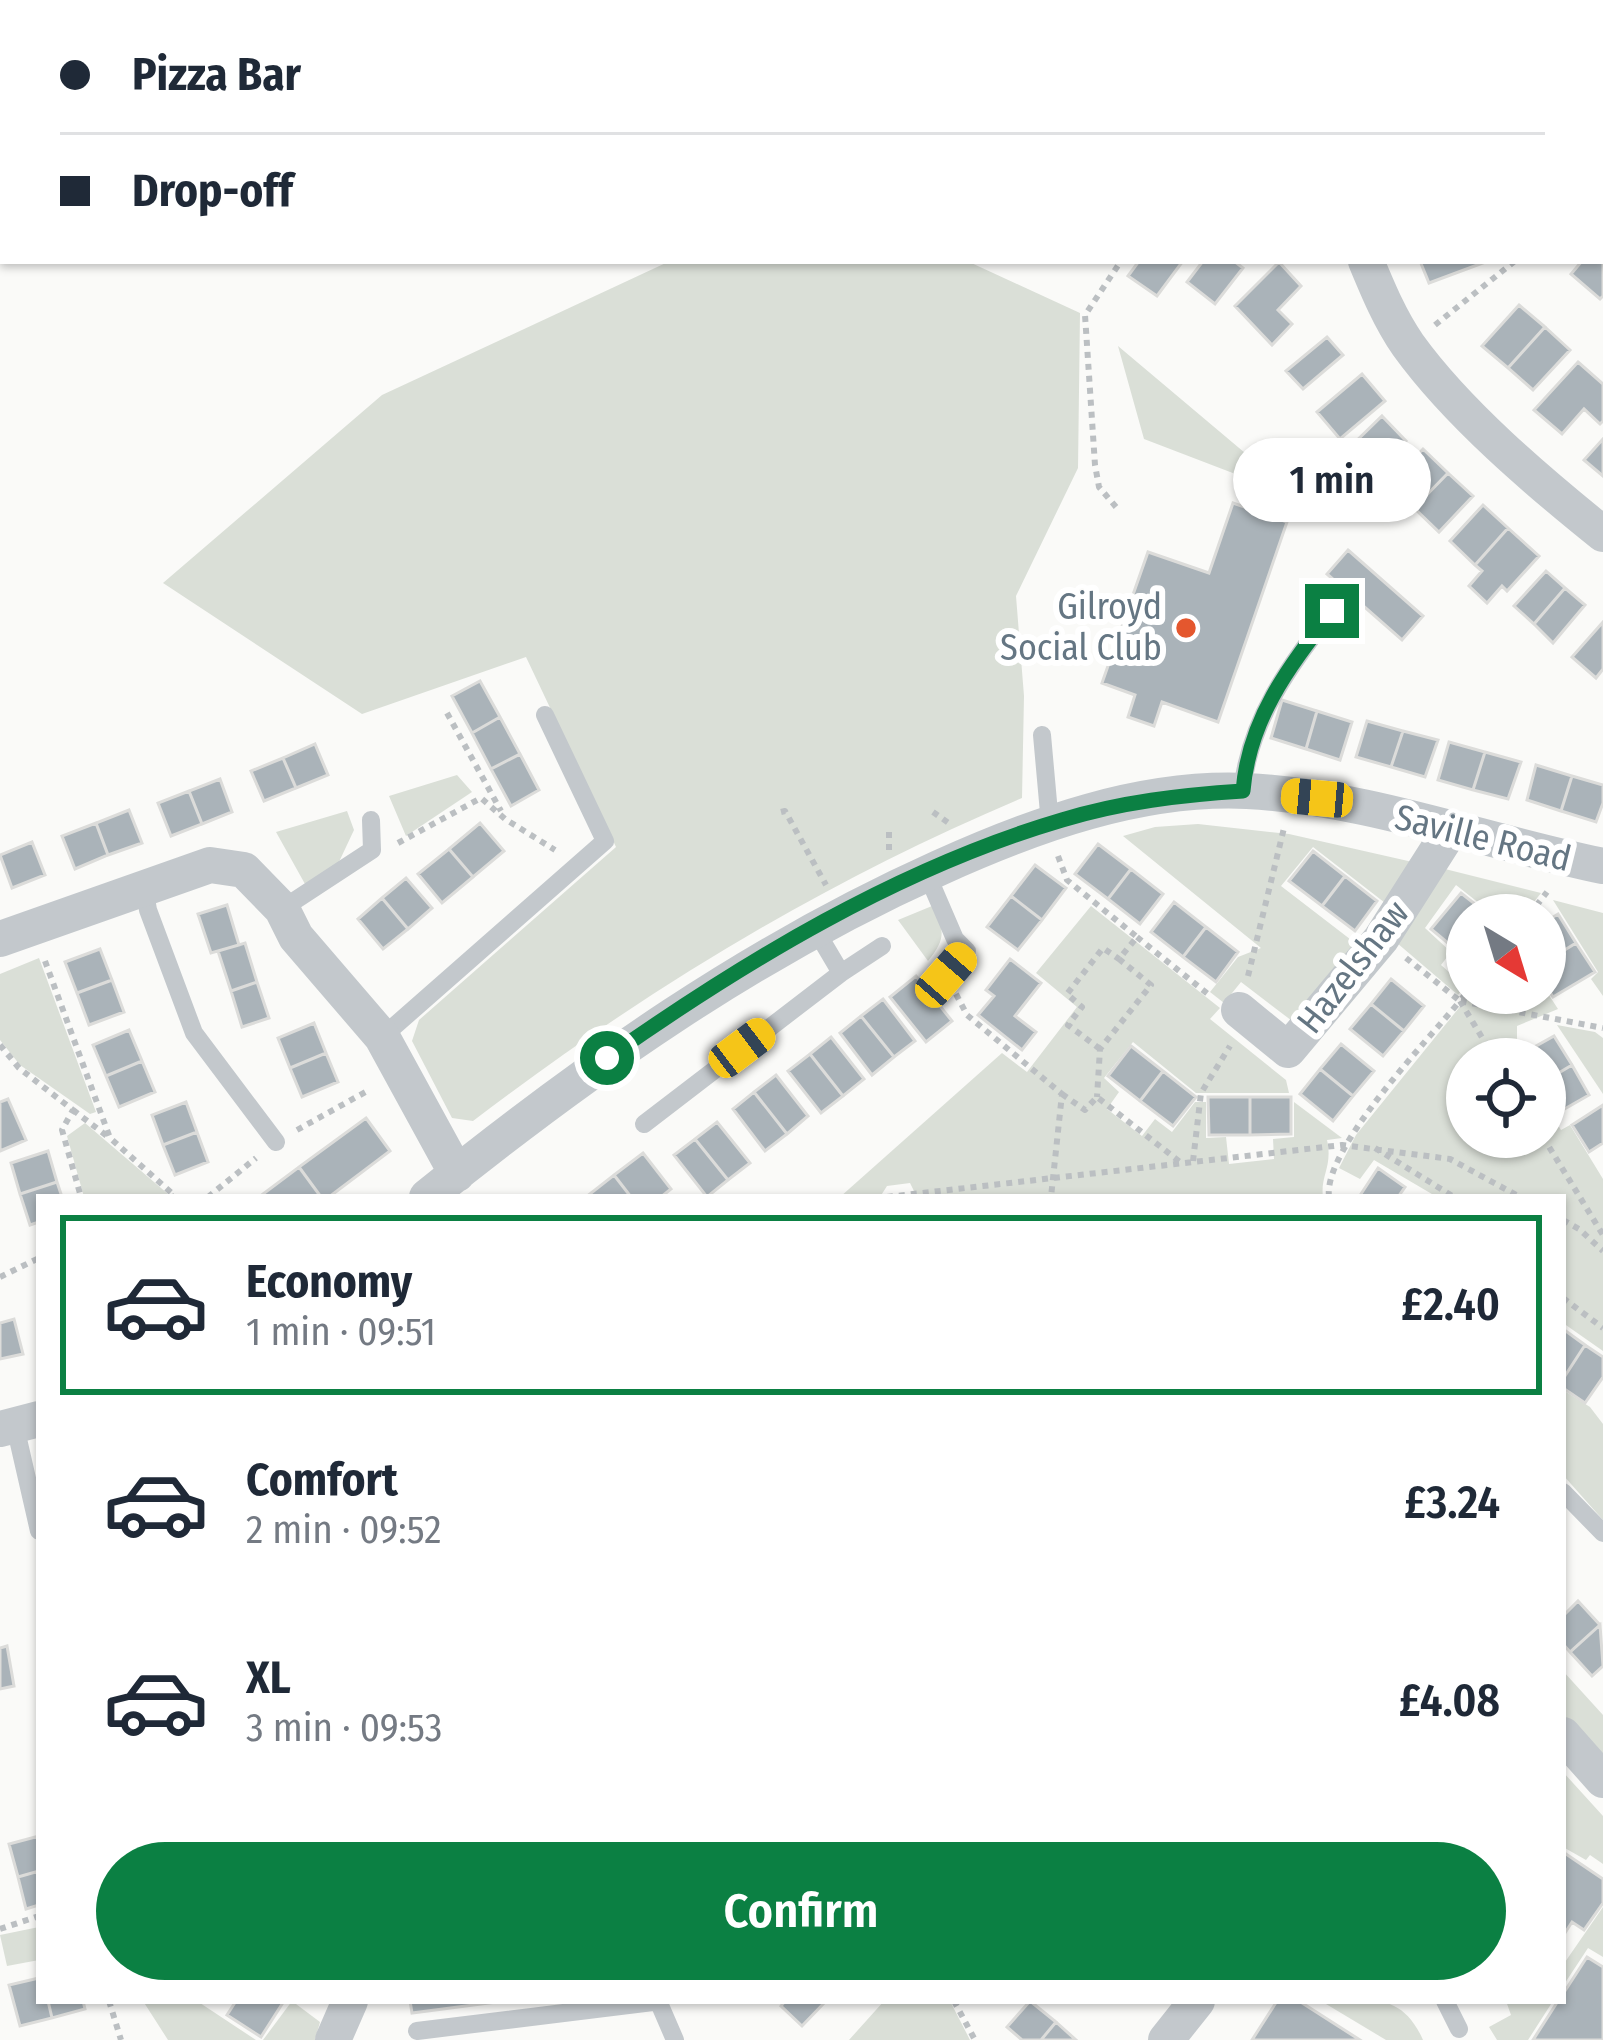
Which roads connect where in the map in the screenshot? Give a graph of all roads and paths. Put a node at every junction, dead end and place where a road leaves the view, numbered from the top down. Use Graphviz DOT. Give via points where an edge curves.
graph roads {
  1 [pos="1119,264"];
  2 [pos="1367,264"];
  3 [pos="1511,264"];
  4 [pos="1409,346"];
  5 [pos="1115,507"];
  6 [pos="1603,534"];
  7 [pos="1332,611"];
  8 [pos="448,713"];
  9 [pos="545,715"];
  10 [pos="1042,735"];
  11 [pos="1243,791"];
  12 [pos="781,812"];
  13 [pos="505,819"];
  14 [pos="371,820"];
  15 [pos="1451,830"];
  16 [pos="1052,834"];
  17 [pos="372,850"];
  18 [pos="579,864"];
  19 [pos="1603,866"];
  20 [pos="926,874"];
  21 [pos="144,886"];
  22 [pos="281,909"];
  23 [pos="828,921"];
  24 [pos="1137,938"];
  25 [pos="0,939"];
  26 [pos="1381,939"];
  27 [pos="881,946"];
  28 [pos="42,952"];
  29 [pos="1119,959"];
  30 [pos="841,973"];
  31 [pos="946,975"];
  32 [pos="1446,990"];
  33 [pos="1239,1010"];
  34 [pos="1449,1014"];
  35 [pos="1529,1014"];
  36 [pos="1603,1028"];
  37 [pos="382,1037"];
  38 [pos="0,1045"];
  39 [pos="1100,1049"];
  40 [pos="1062,1094"];
  41 [pos="1097,1096"];
  42 [pos="73,1111"];
  43 [pos="644,1124"];
  44 [pos="110,1138"];
  45 [pos="275,1142"];
  46 [pos="1342,1145"];
  47 [pos="1372,1147"];
  48 [pos="1556,1158"];
  49 [pos="1180,1162"];
  50 [pos="1053,1176"];
  51 [pos="442,1189"];
  52 [pos="80,1194"];
  53 [pos="171,1194"];
  54 [pos="913,1194"];
  55 [pos="1051,1194"];
  56 [pos="1328,1194"];
  57 [pos="1449,1194"];
  58 [pos="1514,1194"];
  59 [pos="1566,1222"];
  60 [pos="1603,1235"];
  61 [pos="1603,1251"];
  62 [pos="36,1259"];
  63 [pos="0,1277"];
  64 [pos="1566,1300"];
  65 [pos="1603,1328"];
  66 [pos="18,1425"];
  67 [pos="1567,1504"];
  68 [pos="36,1516"];
  69 [pos="1603,1533"];
  70 [pos="1566,1738"];
  71 [pos="1603,1780"];
  72 [pos="36,1917"];
  73 [pos="0,1929"];
  74 [pos="110,2004"];
  75 [pos="349,2004"];
  76 [pos="643,2004"];
  77 [pos="661,2004"];
  78 [pos="957,2004"];
  79 [pos="1195,2004"];
  80 [pos="1446,2004"];
  81 [pos="1459,2029"];
  82 [pos="416,2031"];
  83 [pos="121,2040"];
  84 [pos="333,2040"];
  85 [pos="675,2040"];
  86 [pos="975,2040"];
  87 [pos="1166,2040"];
  1 -- 5 [label="path" via="1085,315 1095,466"];
  2 -- 4 [label="street"];
  3 -- 4 [label="path"];
  4 -- 6 [label="street" via="1493,437"];
  7 -- 11 [label="lane" via="1277,682 1245,761"];
  8 -- 13 [label="path"];
  9 -- 18 [label="lane" via="605,841"];
  10 -- 16 [label="lane"];
  11 -- 15 [label="street, Saville Road" via="1317,798"];
  11 -- 16 [label="street, Saville Road" via="1158,799"];
  12 -- 23 [label="path"];
  13 -- 17 [label="path" via="481,798 405,841"];
  13 -- 18 [label="path"];
  14 -- 17 [label="lane"];
  15 -- 19 [label="street, Saville Road"];
  15 -- 26 [label="street, Hazelshaw"];
  16 -- 20 [label="street, Saville Road"];
  16 -- 24 [label="path" via="1067,880"];
  17 -- 22 [label="lane"];
  18 -- 37 [label="lane"];
  20 -- 23 [label="street, Saville Road"];
  20 -- 31 [label="lane" via="967,951"];
  21 -- 22 [label="street" via="227,865 244,870"];
  21 -- 25 [label="street"];
  21 -- 45 [label="lane" via="194,1033"];
  22 -- 37 [label="street"];
  23 -- 30 [label="lane"];
  23 -- 51 [label="street, Saville Road" via="578,1078"];
  24 -- 29 [label="path"];
  24 -- 33 [label="path"];
  26 -- 32 [label="path"];
  26 -- 33 [label="street, Hazelshaw" via="1288,1051"];
  27 -- 30 [label="lane"];
  28 -- 44 [label="path"];
  29 -- 39 [label="path" via="1151,985"];
  29 -- 39 [label="path" via="1103,948 1067,994 1082,1007 1068,1025"];
  30 -- 43 [label="lane"];
  31 -- 40 [label="path" via="968,1015"];
  34 -- 46 [label="path"];
  35 -- 36 [label="path"];
  37 -- 51 [label="street"];
  38 -- 42 [label="path"];
  39 -- 41 [label="path"];
  40 -- 41 [label="path" via="1085,1110"];
  40 -- 50 [label="path"];
  41 -- 49 [label="path"];
  42 -- 44 [label="path"];
  42 -- 52 [label="path" via="62,1130"];
  44 -- 53 [label="path"];
  46 -- 47 [label="path"];
  46 -- 49 [label="path"];
  46 -- 56 [label="path"];
  47 -- 57 [label="path"];
  47 -- 58 [label="path" via="1450,1159"];
  48 -- 60 [label="path"];
  49 -- 50 [label="path"];
  50 -- 54 [label="path"];
  50 -- 55 [label="path"];
  59 -- 61 [label="path"];
  62 -- 63 [label="path"];
  64 -- 65 [label="path"];
  66 -- 68 [label="lane"];
  67 -- 69 [label="lane"];
  70 -- 71 [label="street"];
  72 -- 73 [label="path"];
  74 -- 83 [label="path"];
  75 -- 84 [label="street"];
  76 -- 82 [label="lane"];
  77 -- 85 [label="lane"];
  78 -- 86 [label="path"];
  79 -- 87 [label="street"];
  80 -- 81 [label="lane"];
}
